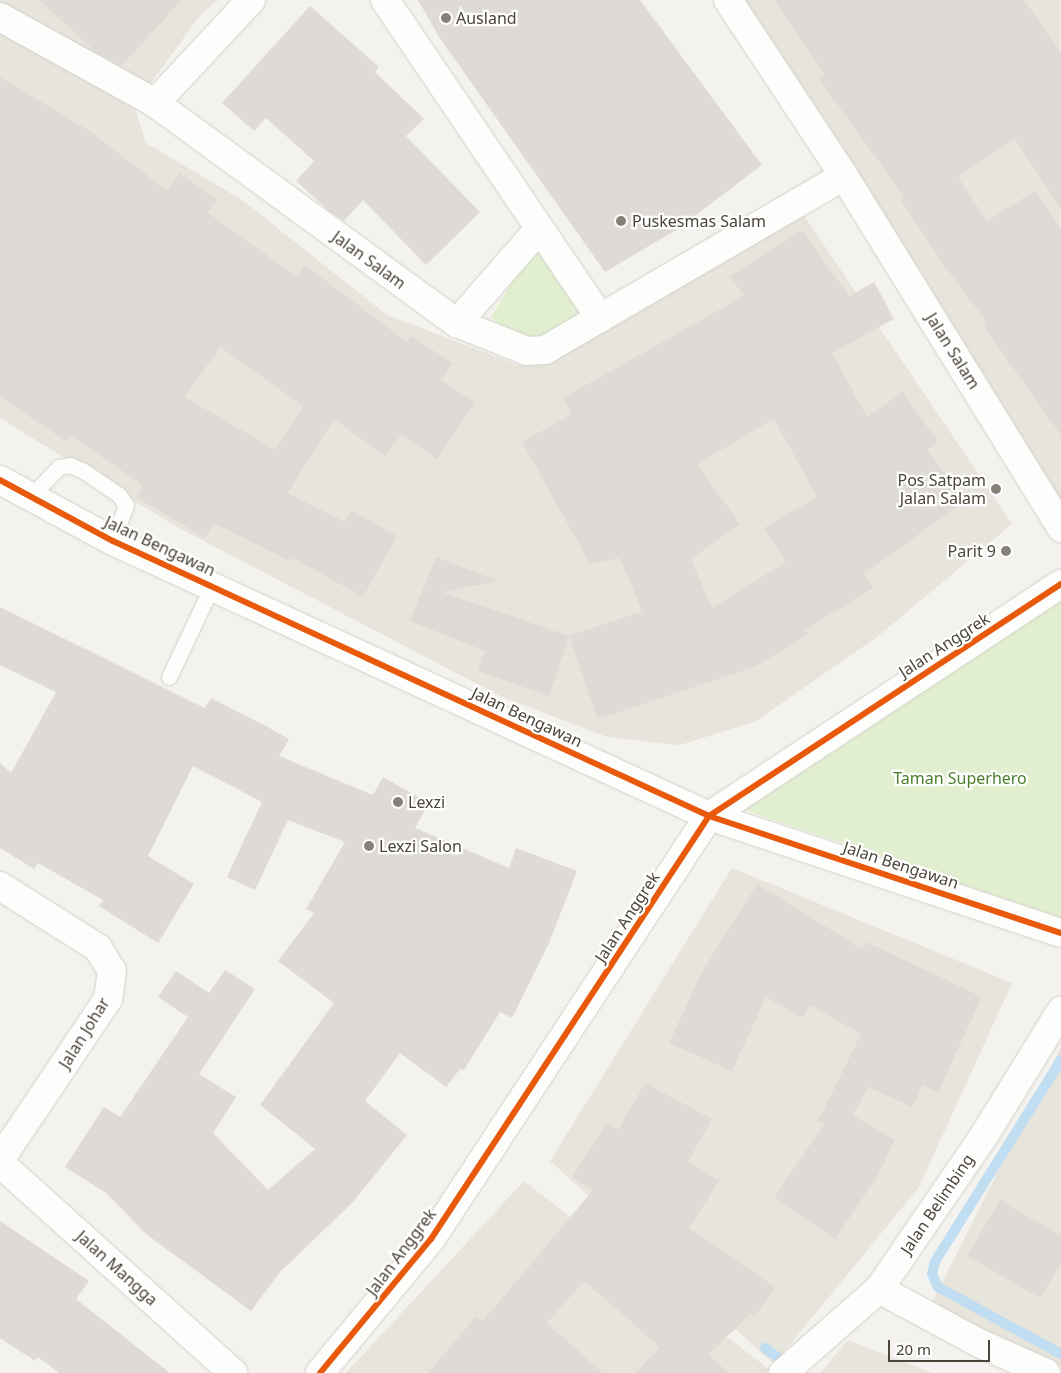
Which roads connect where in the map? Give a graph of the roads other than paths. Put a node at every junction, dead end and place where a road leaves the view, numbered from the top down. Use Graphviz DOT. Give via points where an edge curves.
graph roads {
  1 [pos="251,0"];
  2 [pos="385,0"];
  3 [pos="728,0"];
  4 [pos="0,17"];
  5 [pos="155,103"];
  6 [pos="844,176"];
  7 [pos="540,229"];
  8 [pos="600,318"];
  9 [pos="456,323"];
  10 [pos="10,490"];
  11 [pos="1061,528"];
  12 [pos="113,541"];
  13 [pos="1061,584"];
  14 [pos="212,586"];
  15 [pos="170,677"];
  16 [pos="710,816"];
  17 [pos="0,886"];
  18 [pos="1061,933"];
  19 [pos="1061,1010"];
  20 [pos="0,1162"];
  21 [pos="879,1289"];
  22 [pos="787,1369"];
  23 [pos="233,1373"];
  24 [pos="320,1373"];
  25 [pos="1046,1373"];
  1 -- 5 [label="street"];
  2 -- 7 [label="street"];
  3 -- 6 [label="street, Jalan Salam"];
  4 -- 5 [label="street, Jalan Salam"];
  5 -- 9 [label="street, Jalan Salam"];
  6 -- 8 [label="street, Jalan Salam"];
  6 -- 11 [label="street, Jalan Salam"];
  7 -- 8 [label="street"];
  7 -- 9 [label="street"];
  8 -- 9 [label="street, Jalan Salam" via="545,350 527,351"];
  10 -- 12 [label="street, Jalan Bengawan"];
  10 -- 12 [label="lane" via="59,467 70,465 82,470 119,495 126,505"];
  12 -- 14 [label="street, Jalan Bengawan"];
  13 -- 16 [label="street, Jalan Anggrek"];
  14 -- 15 [label="lane"];
  14 -- 16 [label="street, Jalan Bengawan"];
  16 -- 18 [label="street, Jalan Bengawan"];
  16 -- 24 [label="street, Jalan Anggrek" via="431,1239"];
  17 -- 20 [label="street, Jalan Johar" via="98,948 112,971 108,999"];
  19 -- 21 [label="street, Jalan Belimbing" via="984,1134"];
  20 -- 23 [label="street, Jalan Mangga"];
  21 -- 22 [label="street, Jalan Belimbing"];
  21 -- 25 [label="street" via="979,1343"];
}
